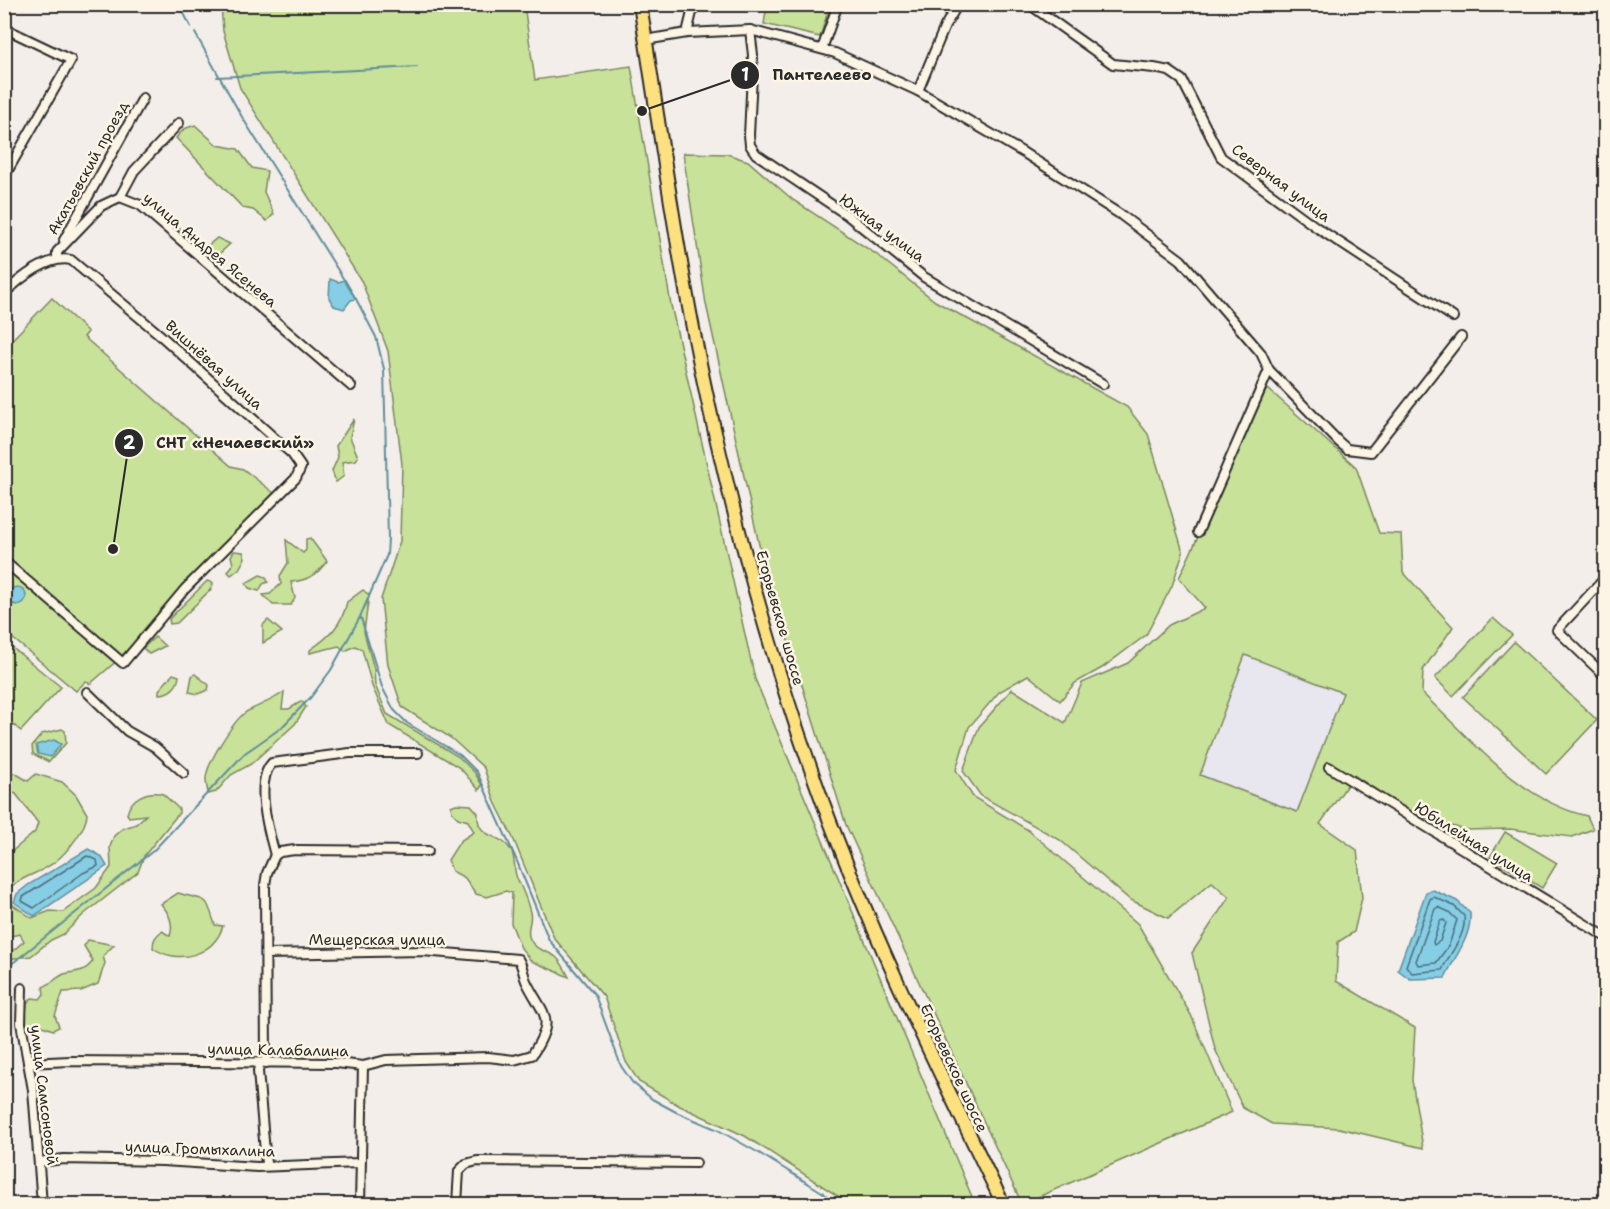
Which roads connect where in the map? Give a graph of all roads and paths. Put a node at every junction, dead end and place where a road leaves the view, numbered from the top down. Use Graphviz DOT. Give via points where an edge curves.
graph roads {
  1 [pos="640,4"];
  2 [pos="694,4"];
  3 [pos="838,4"];
  4 [pos="958,4"];
  5 [pos="1029,4"];
  6 [pos="4,28"];
  7 [pos="750,30"];
  8 [pos="687,33"];
  9 [pos="645,40"];
  10 [pos="822,49"];
  11 [pos="918,91"];
  12 [pos="143,98"];
  13 [pos="179,123"];
  14 [pos="4,177"];
  15 [pos="120,197"];
  16 [pos="57,255"];
  17 [pos="4,294"];
  18 [pos="1453,317"];
  19 [pos="1461,337"];
  20 [pos="1269,370"];
  21 [pos="1103,384"];
  22 [pos="351,386"];
  23 [pos="1198,532"];
  24 [pos="4,561"];
  25 [pos="1605,577"];
  26 [pos="1605,677"];
  27 [pos="87,692"];
  28 [pos="418,753"];
  29 [pos="1329,767"];
  30 [pos="184,773"];
  31 [pos="428,851"];
  32 [pos="275,855"];
  33 [pos="1605,937"];
  34 [pos="267,954"];
  35 [pos="520,963"];
  36 [pos="22,988"];
  37 [pos="28,1063"];
  38 [pos="263,1063"];
  39 [pos="363,1066"];
  40 [pos="39,1162"];
  41 [pos="360,1163"];
  42 [pos="266,1164"];
  43 [pos="696,1164"];
  44 [pos="42,1204"];
  45 [pos="360,1204"];
  46 [pos="456,1204"];
  47 [pos="1003,1204"];
  1 -- 9 [label="main road, Егорьевское шоссе"];
  2 -- 8 [label="street"];
  3 -- 10 [label="street"];
  4 -- 11 [label="street"];
  5 -- 18 [label="street, Северная улица" via="1113,64 1169,71 1182,80 1221,157 1316,227"];
  6 -- 14 [label="street" via="71,60"];
  7 -- 8 [label="street"];
  7 -- 10 [label="street"];
  7 -- 21 [label="street, Южная улица" via="753,55 749,135 756,154 847,215 924,277"];
  8 -- 9 [label="street"];
  9 -- 47 [label="main road, Егорьевское шоссе" via="716,440 785,689 868,920"];
  10 -- 11 [label="street" via="870,66"];
  11 -- 20 [label="street" via="1122,215 1181,260 1261,352"];
  12 -- 16 [label="street, Акатьевский проезд"];
  13 -- 15 [label="street" via="134,171"];
  15 -- 16 [label="street, улица Андрея Ясенева" via="101,206"];
  15 -- 22 [label="street, улица Андрея Ясенева" via="140,205"];
  16 -- 17 [label="street"];
  16 -- 24 [label="street, Вишнёвая улица" via="71,260 159,334 292,454 301,467 297,478 185,589 123,663"];
  19 -- 20 [label="street" via="1371,452 1347,449"];
  20 -- 23 [label="street"];
  25 -- 26 [label="street" via="1557,630"];
  27 -- 30 [label="street" via="127,731 155,747"];
  28 -- 32 [label="street" via="350,753 272,763 264,784 265,816"];
  29 -- 33 [label="street, Юбилейная улица"];
  31 -- 32 [label="street" via="295,850"];
  32 -- 34 [label="street" via="266,879"];
  34 -- 35 [label="street, Мещерская улица" via="422,951 515,958"];
  34 -- 38 [label="street"];
  35 -- 39 [label="street, улица Калабалина" via="546,1018 543,1033 528,1057 386,1060"];
  36 -- 37 [label="street, улица Самсоновой" via="21,1023"];
  37 -- 38 [label="street, улица Калабалина"];
  37 -- 40 [label="street, улица Самсоновой"];
  38 -- 39 [label="street, улица Калабалина"];
  38 -- 42 [label="street" via="258,1076"];
  39 -- 41 [label="street"];
  40 -- 42 [label="street, улица Громыхалина" via="74,1159 257,1167"];
  40 -- 44 [label="street, улица Самсоновой"];
  41 -- 42 [label="street, улица Громыхалина"];
  41 -- 45 [label="street"];
  43 -- 46 [label="street" via="471,1162 459,1171"];
}
